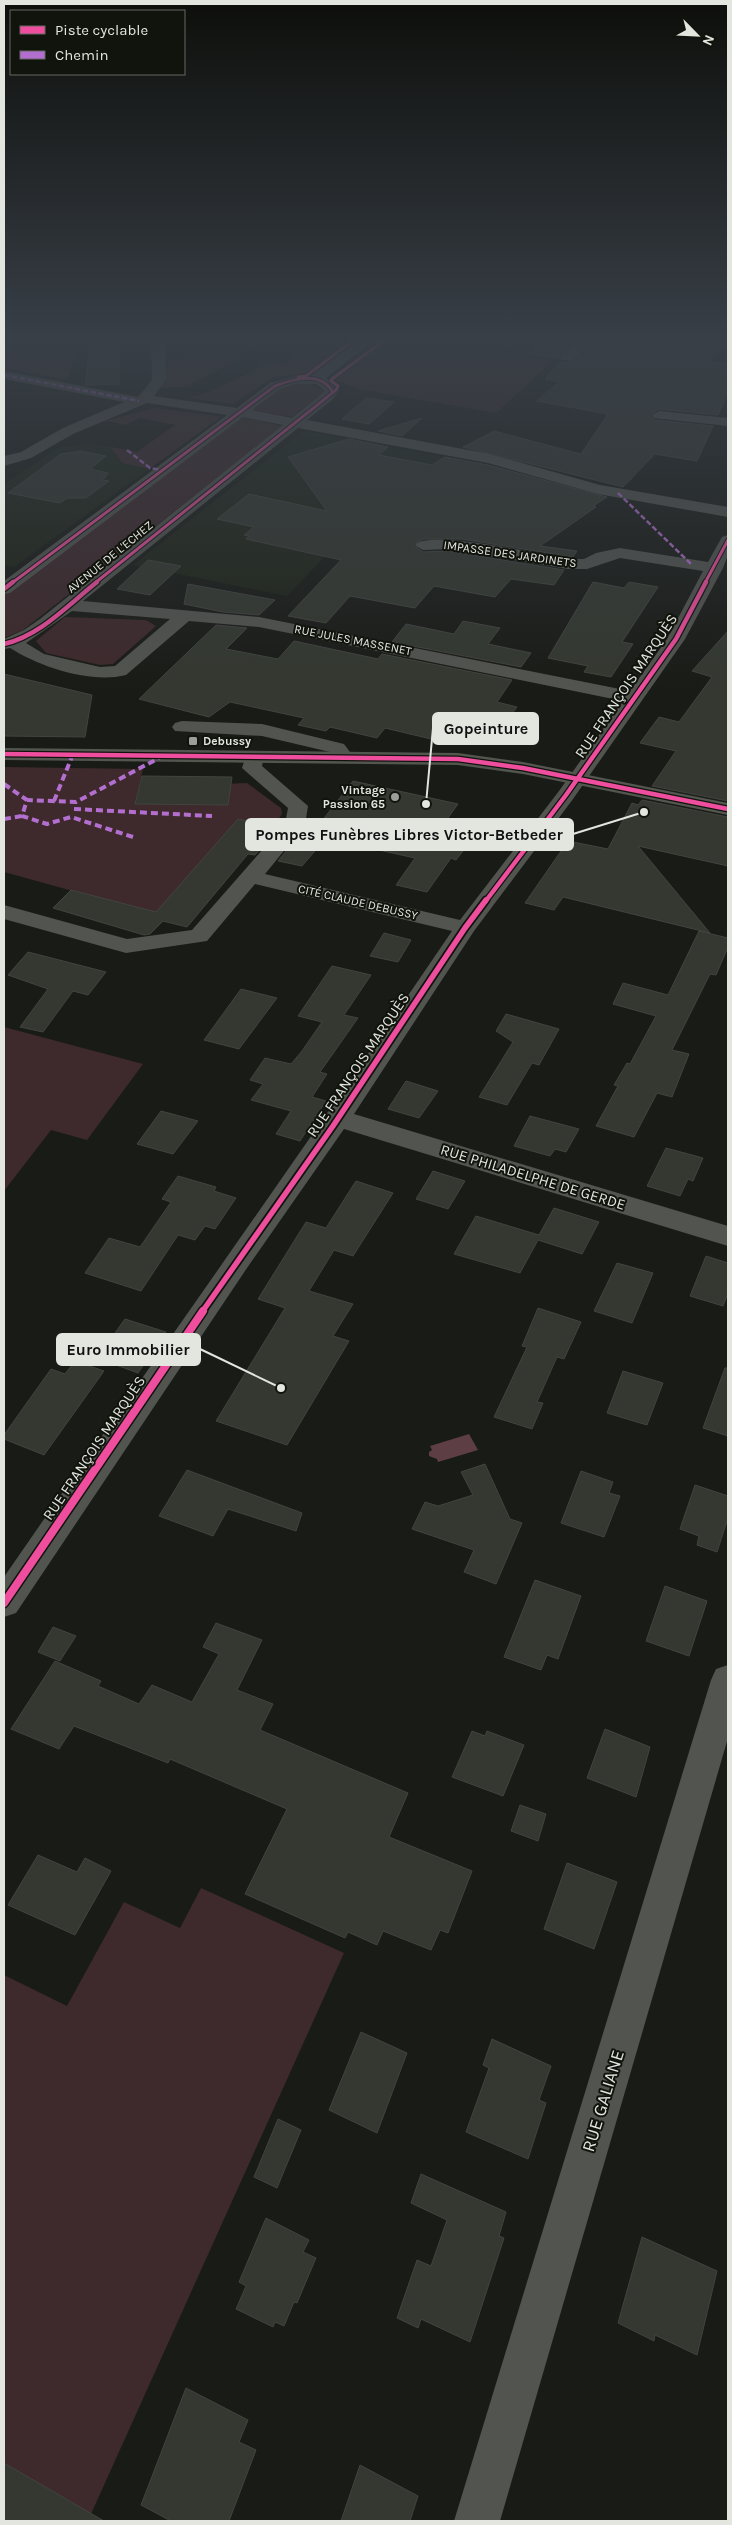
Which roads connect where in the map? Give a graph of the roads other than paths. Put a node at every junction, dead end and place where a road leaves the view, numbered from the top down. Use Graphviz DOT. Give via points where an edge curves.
graph roads {
  1 [pos="28,454"];
  2 [pos="183,454"];
  3 [pos="256,454"];
  4 [pos="463,454"];
  5 [pos="4,462"];
  6 [pos="728,512"];
  7 [pos="728,540"];
  8 [pos="423,545"];
  9 [pos="715,568"];
  10 [pos="4,589"];
  11 [pos="68,605"];
  12 [pos="184,616"];
  13 [pos="9,644"];
  14 [pos="635,698"];
  15 [pos="182,728"];
  16 [pos="4,754"];
  17 [pos="254,756"];
  18 [pos="344,756"];
  19 [pos="578,779"];
  20 [pos="728,809"];
  21 [pos="252,877"];
  22 [pos="4,912"];
  23 [pos="465,928"];
  24 [pos="338,1118"];
  25 [pos="728,1236"];
  26 [pos="4,1603"];
  27 [pos="728,1680"];
  28 [pos="477,2521"];
  1 -- 5 [label="street"];
  2 -- 10 [label="street"];
  3 -- 11 [label="street, AVENUE DE L'ECHEZ"];
  4 -- 6 [label="street" via="611,491"];
  7 -- 9 [label="street, RUE FRANÇOIS MARQUÈS"];
  8 -- 9 [label="street, IMPASSE DES JARDINETS" via="447,544 568,564 587,564 620,553"];
  9 -- 14 [label="street, RUE FRANÇOIS MARQUÈS" via="676,639"];
  11 -- 12 [label="street, RUE JULES MASSENET"];
  11 -- 13 [label="street, AVENUE DE L'ECHEZ"];
  12 -- 13 [label="street" via="120,671 100,673 38,658"];
  12 -- 14 [label="street, RUE JULES MASSENET" via="258,622"];
  14 -- 19 [label="street, RUE FRANÇOIS MARQUÈS"];
  15 -- 18 [label="street" via="262,730 337,748"];
  16 -- 17 [label="main road"];
  17 -- 18 [label="main road"];
  17 -- 21 [label="street" via="252,768 298,806 295,825"];
  18 -- 19 [label="main road" via="466,760"];
  19 -- 20 [label="main road"];
  19 -- 23 [label="street, RUE FRANÇOIS MARQUÈS"];
  21 -- 22 [label="street" via="199,936 126,946"];
  21 -- 23 [label="street, CITÉ CLAUDE DEBUSSY"];
  23 -- 24 [label="street, RUE FRANÇOIS MARQUÈS"];
  24 -- 25 [label="street, RUE PHILADELPHE DE GERDE"];
  24 -- 26 [label="street, RUE FRANÇOIS MARQUÈS"];
  27 -- 28 [label="street, RUE GALIANE"];
}
